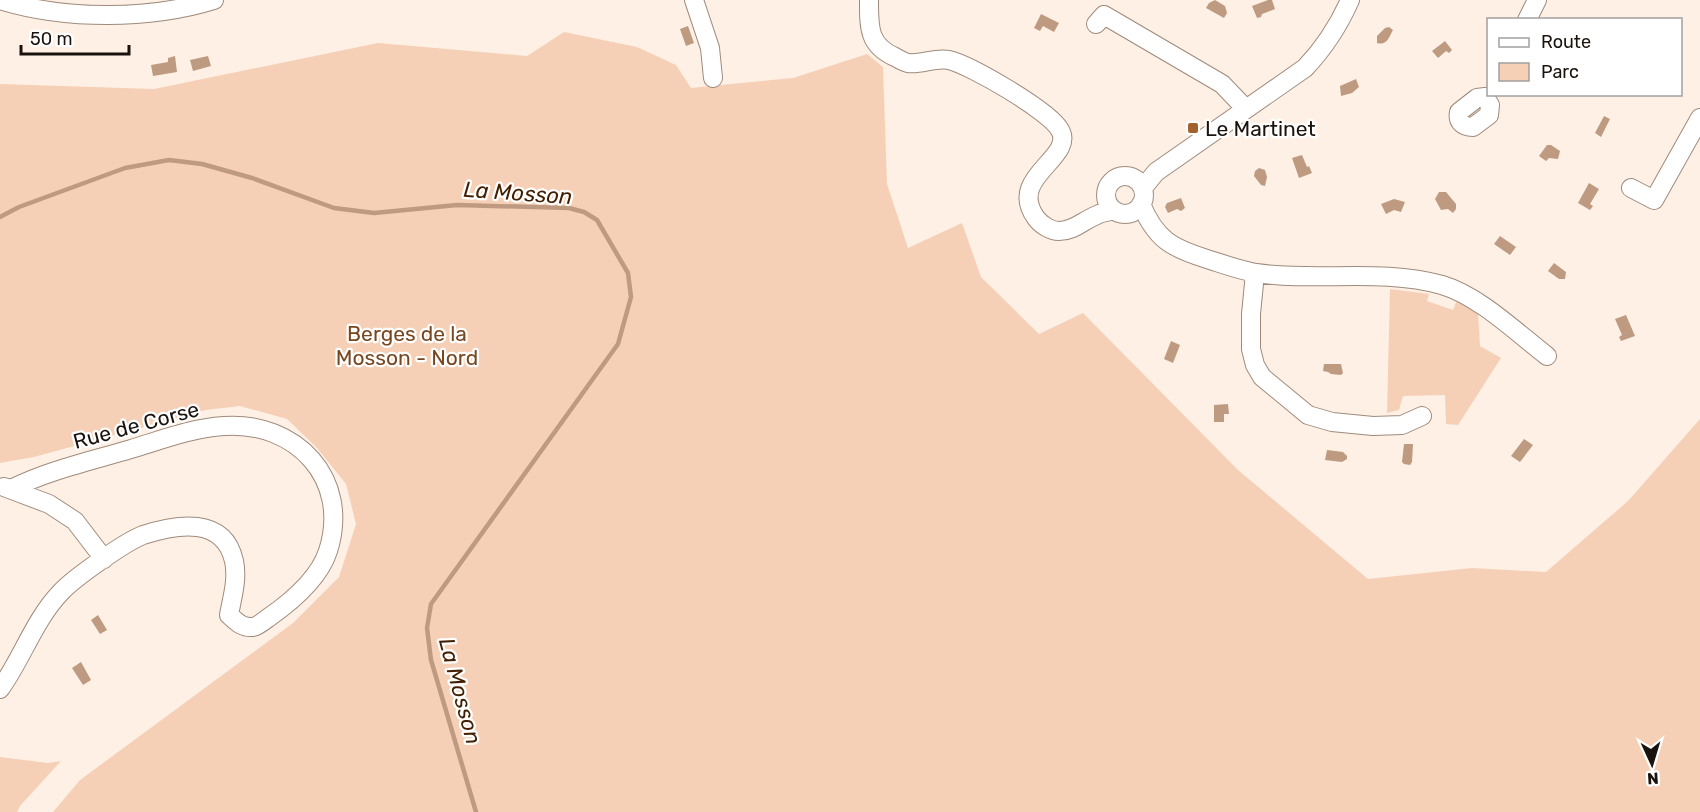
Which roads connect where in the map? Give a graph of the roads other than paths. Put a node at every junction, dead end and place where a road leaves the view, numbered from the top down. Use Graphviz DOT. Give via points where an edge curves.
graph roads {
  1 [pos="0,0"];
  2 [pos="214,0"];
  3 [pos="694,0"];
  4 [pos="869,0"];
  5 [pos="1350,0"];
  6 [pos="1537,0"];
  7 [pos="1528,18"];
  8 [pos="1096,24"];
  9 [pos="713,78"];
  10 [pos="1246,109"];
  11 [pos="1700,118"];
  12 [pos="1632,188"];
  13 [pos="1127,204"];
  14 [pos="1255,273"];
  15 [pos="1547,356"];
  16 [pos="1422,416"];
  17 [pos="5,488"];
  18 [pos="104,559"];
  19 [pos="0,689"];
  1 -- 2 [label="street" via="90,15 164,12"];
  3 -- 9 [label="street" via="710,48"];
  4 -- 13 [label="street" via="869,23 877,46 908,63 945,59 958,63 1029,104 1061,131 1063,140 1056,155 1030,185 1032,210 1042,224 1060,231"];
  5 -- 10 [label="street" via="1324,47 1305,68"];
  6 -- 7 [label="street"];
  8 -- 10 [label="street" via="1104,15 1222,84"];
  10 -- 13 [label="street" via="1156,172"];
  11 -- 12 [label="street" via="1654,200"];
  13 -- 14 [label="street" via="1172,246"];
  14 -- 15 [label="street" via="1388,277 1443,285 1495,315"];
  14 -- 16 [label="street" via="1251,349 1262,377 1308,415 1332,422 1402,425"];
  17 -- 18 [label="street" via="50,504 75,521"];
  17 -- 18 [label="street, Rue de Corse" via="193,430 252,426 291,440 307,454 323,476 332,502 332,533 317,572 287,605 255,627 241,626 229,615 234,560 224,539 208,528 178,527 141,536"];
  18 -- 19 [label="street" via="61,591"];
}
